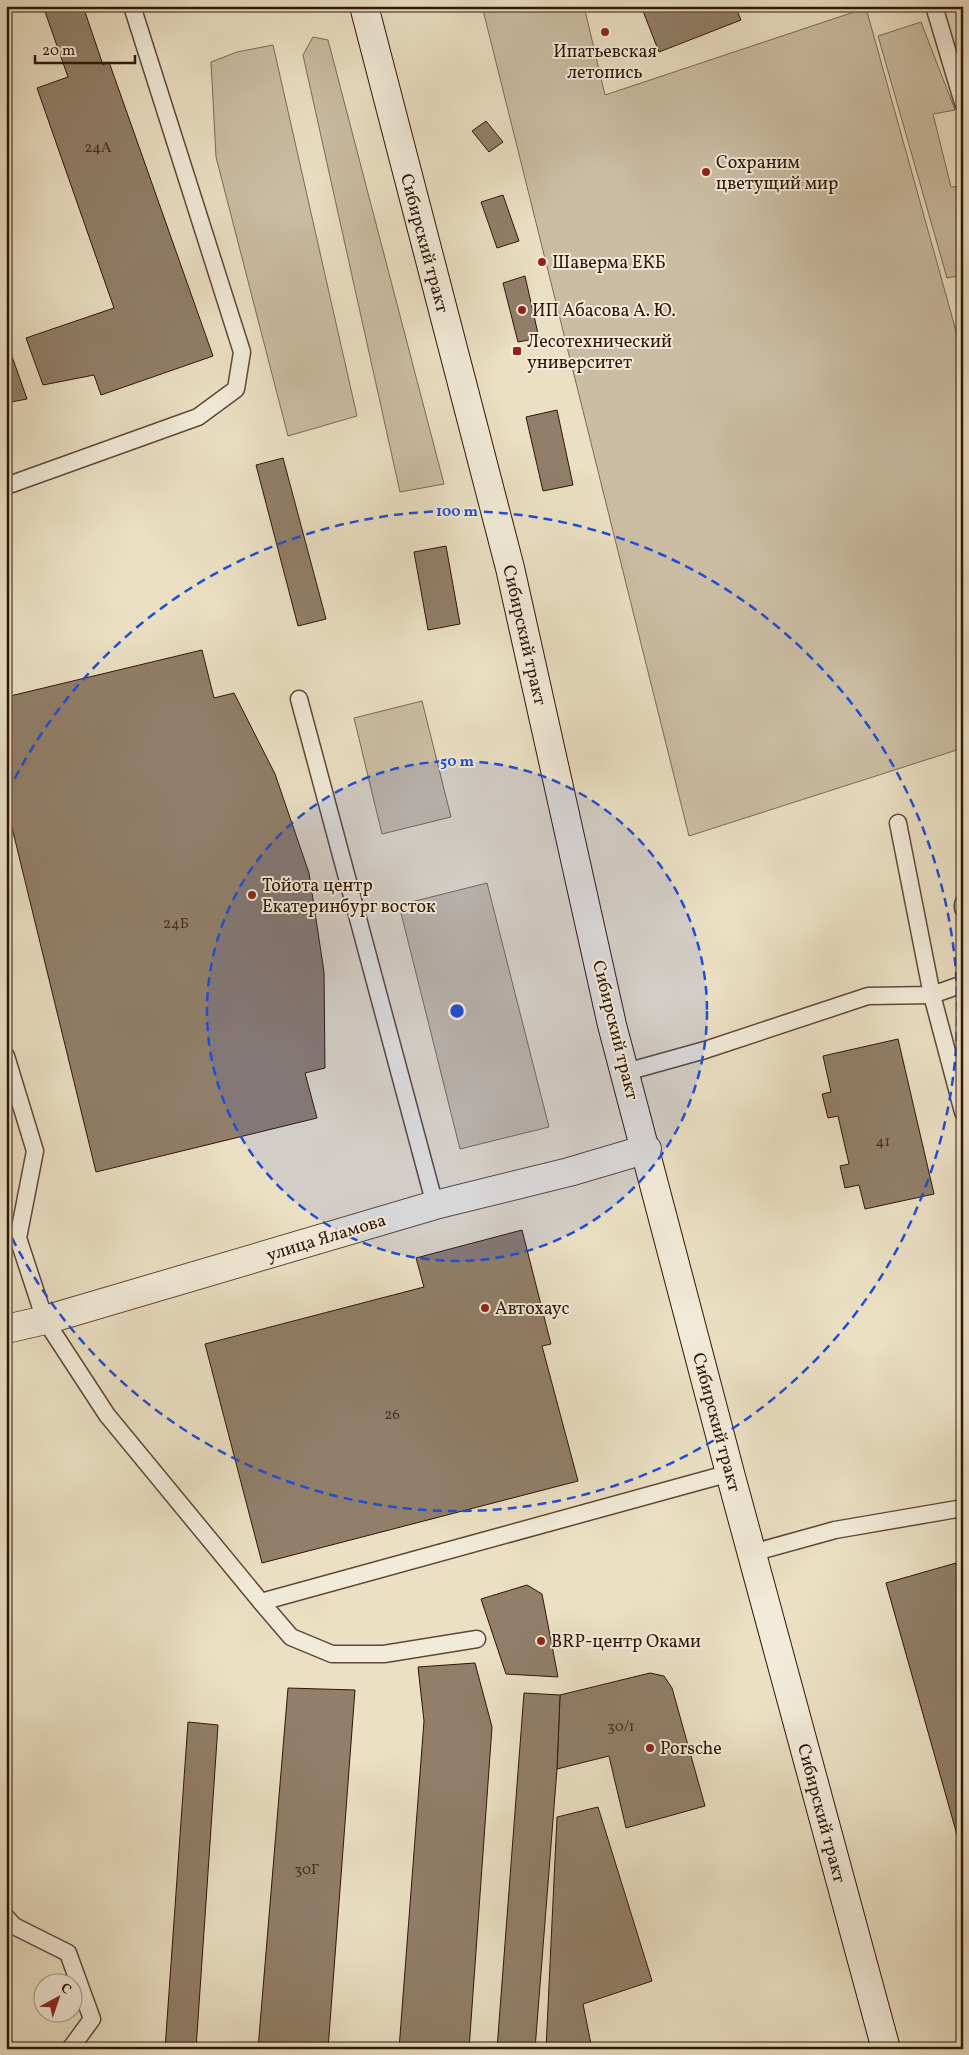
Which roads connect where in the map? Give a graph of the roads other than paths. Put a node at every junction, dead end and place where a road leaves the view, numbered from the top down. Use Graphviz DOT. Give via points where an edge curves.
graph roads {
  1 [pos="132,6"];
  2 [pos="364,6"];
  3 [pos="934,6"];
  4 [pos="963,103"];
  5 [pos="6,486"];
  6 [pos="299,699"];
  7 [pos="898,823"];
  8 [pos="963,904"];
  9 [pos="963,908"];
  10 [pos="963,984"];
  11 [pos="932,995"];
  12 [pos="6,1056"];
  13 [pos="626,1072"];
  14 [pos="963,1112"];
  15 [pos="647,1149"];
  16 [pos="435,1204"];
  17 [pos="45,1320"];
  18 [pos="6,1329"];
  19 [pos="730,1473"];
  20 [pos="963,1508"];
  21 [pos="752,1553"];
  22 [pos="261,1602"];
  23 [pos="477,1638"];
  24 [pos="6,1916"];
  25 [pos="70,2049"];
  26 [pos="886,2049"];
  1 -- 5 [label="lane" via="242,352 236,389 198,417"];
  2 -- 13 [label="main road, Сибирский тракт" via="510,568 610,1015"];
  3 -- 4 [label="lane"];
  6 -- 16 [label="lane"];
  7 -- 11 [label="lane"];
  8 -- 9 [label="lane"];
  10 -- 11 [label="lane"];
  11 -- 13 [label="lane" via="868,996 705,1050"];
  11 -- 14 [label="lane"];
  12 -- 17 [label="lane" via="35,1151 18,1238"];
  13 -- 15 [label="main road, Сибирский тракт"];
  15 -- 16 [label="main road, улица Яламова" via="569,1172"];
  15 -- 19 [label="main road, Сибирский тракт"];
  16 -- 17 [label="main road, улица Яламова"];
  17 -- 18 [label="main road, улица Яламова"];
  17 -- 22 [label="lane" via="106,1415"];
  19 -- 21 [label="main road, Сибирский тракт"];
  19 -- 22 [label="lane"];
  20 -- 21 [label="lane" via="834,1530"];
  21 -- 26 [label="main road, Сибирский тракт"];
  22 -- 23 [label="lane" via="291,1637 332,1654 384,1654"];
  24 -- 25 [label="lane" via="14,1926 68,1953 92,2019"];
}
